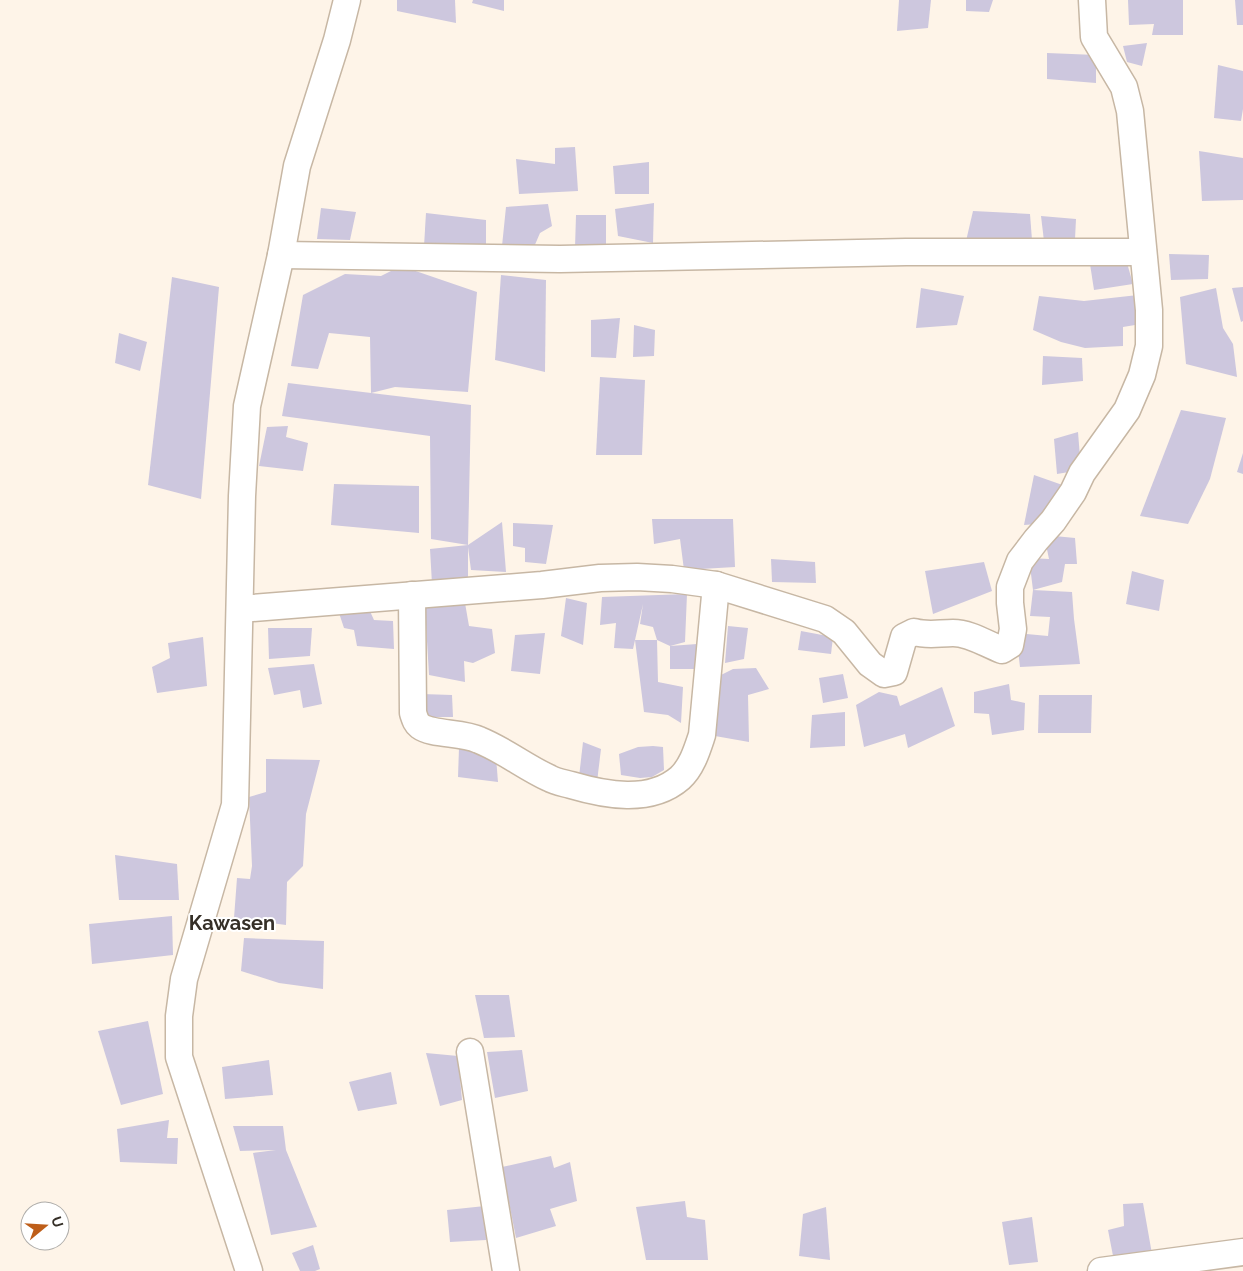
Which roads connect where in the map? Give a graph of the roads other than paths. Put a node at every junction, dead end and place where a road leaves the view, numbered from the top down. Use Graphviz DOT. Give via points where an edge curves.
graph roads {
  1 [pos="347,0"];
  2 [pos="1092,0"];
  3 [pos="1143,252"];
  4 [pos="281,256"];
  5 [pos="716,585"];
  6 [pos="412,595"];
  7 [pos="240,609"];
  8 [pos="470,1052"];
  9 [pos="1243,1252"];
  10 [pos="249,1271"];
  11 [pos="506,1271"];
  12 [pos="1101,1271"];
  1 -- 4 [label="street" via="298,166"];
  2 -- 3 [label="street" via="1094,37 1124,87 1130,111"];
  3 -- 4 [label="street" via="906,252 560,259"];
  3 -- 5 [label="street" via="1149,346 1142,375 1127,410 1053,521 1020,562 1010,587 1013,629 1010,645 1002,650 968,635 914,632 904,637 894,672 884,674 870,664 844,632 825,619"];
  4 -- 7 [label="street" via="247,406"];
  5 -- 6 [label="street" via="637,577 600,578"];
  5 -- 6 [label="street" via="702,735 695,756 681,777 663,790 639,795 594,792 550,779 478,739 420,726 413,713"];
  6 -- 7 [label="street"];
  7 -- 10 [label="street" via="235,805 184,978 179,1016 179,1057"];
  8 -- 11 [label="street"];
  9 -- 12 [label="street"];
}
